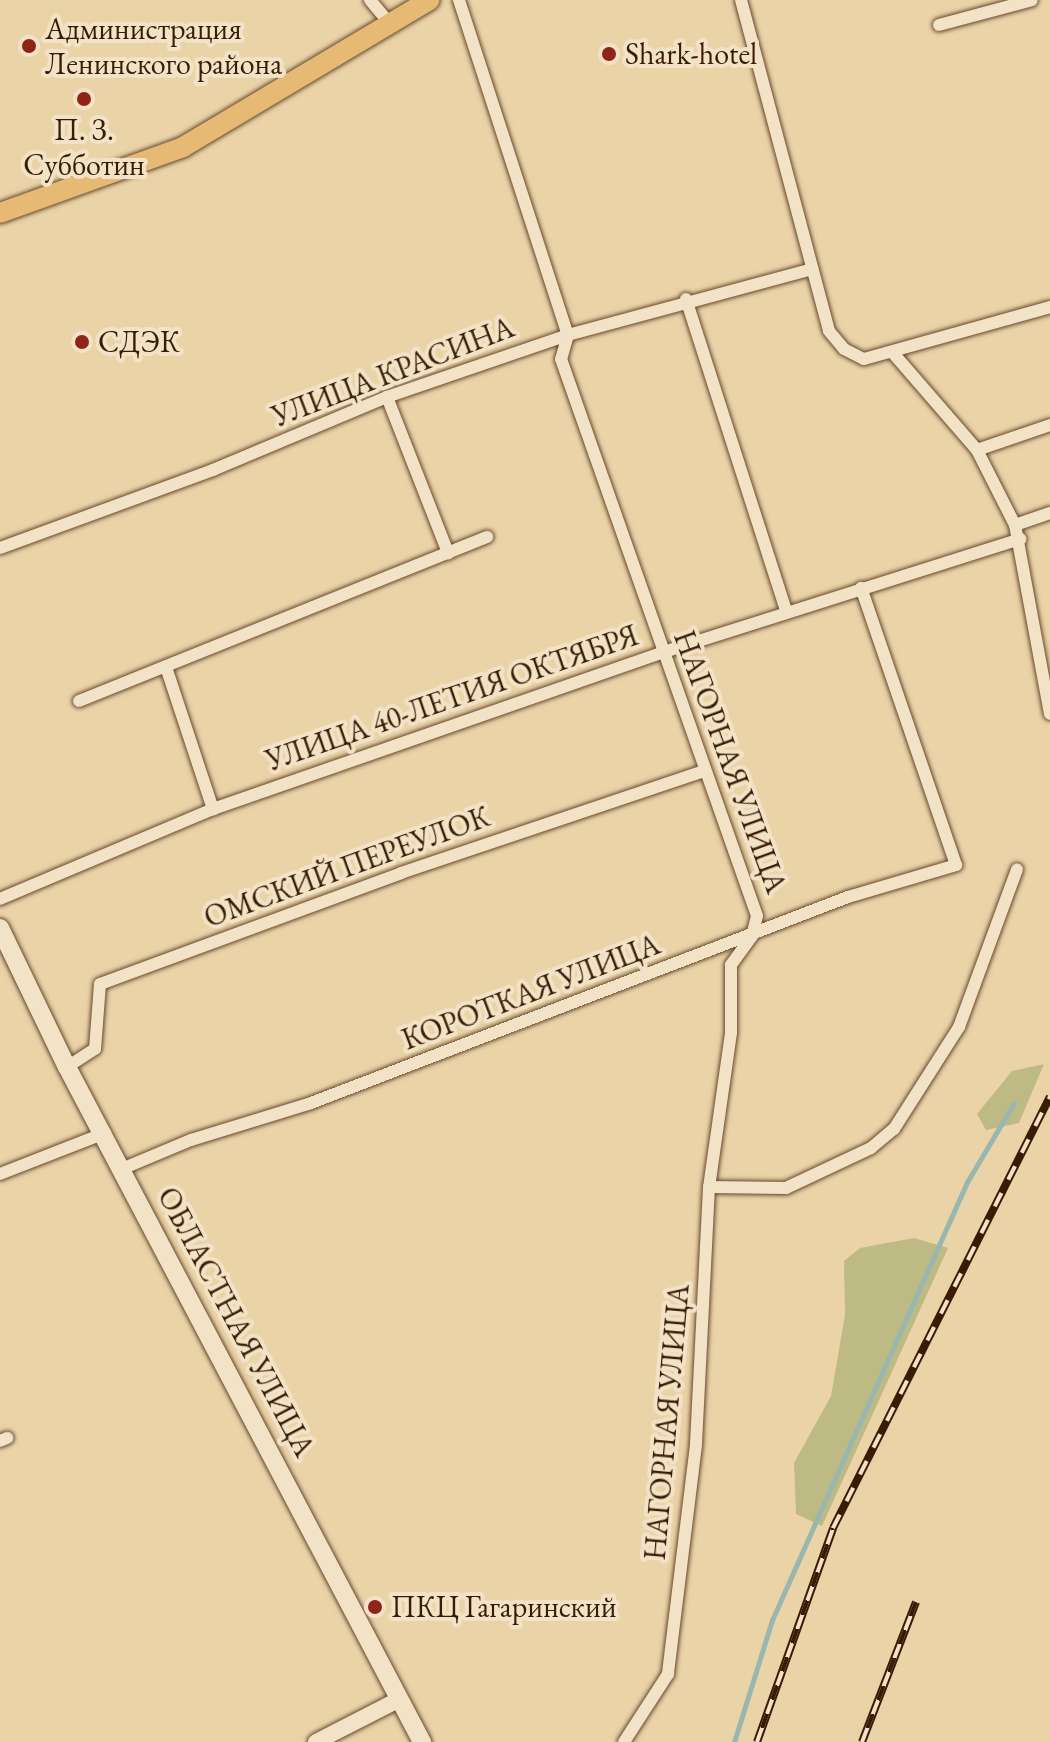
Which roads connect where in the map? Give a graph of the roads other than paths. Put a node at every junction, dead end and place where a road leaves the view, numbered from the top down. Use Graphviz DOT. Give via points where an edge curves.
graph roads {
  1 [pos="430,0"];
  2 [pos="459,0"];
  3 [pos="741,0"];
  4 [pos="1032,0"];
  5 [pos="374,1"];
  6 [pos="389,23"];
  7 [pos="939,25"];
  8 [pos="0,213"];
  9 [pos="812,269"];
  10 [pos="686,299"];
  11 [pos="1050,307"];
  12 [pos="568,335"];
  13 [pos="893,353"];
  14 [pos="387,397"];
  15 [pos="1050,425"];
  16 [pos="977,450"];
  17 [pos="1050,513"];
  18 [pos="1015,525"];
  19 [pos="487,537"];
  20 [pos="1020,539"];
  21 [pos="0,548"];
  22 [pos="448,553"];
  23 [pos="861,588"];
  24 [pos="786,611"];
  25 [pos="664,652"];
  26 [pos="166,667"];
  27 [pos="79,701"];
  28 [pos="1050,714"];
  29 [pos="704,771"];
  30 [pos="213,809"];
  31 [pos="1017,869"];
  32 [pos="0,899"];
  33 [pos="0,928"];
  34 [pos="752,936"];
  35 [pos="67,1067"];
  36 [pos="105,1133"];
  37 [pos="124,1168"];
  38 [pos="0,1174"];
  39 [pos="709,1187"];
  40 [pos="400,1699"];
  41 [pos="316,1742"];
  42 [pos="422,1742"];
  43 [pos="624,1742"];
  1 -- 6 [label="main road"];
  2 -- 12 [label="street, НАГОРНАЯ УЛИЦА"];
  3 -- 9 [label="street"];
  4 -- 7 [label="street"];
  5 -- 6 [label="street"];
  6 -- 8 [label="main road" via="183,147"];
  9 -- 10 [label="street, УЛИЦА КРАСИНА"];
  9 -- 13 [label="street" via="829,331 844,349 864,359"];
  10 -- 12 [label="street, УЛИЦА КРАСИНА"];
  10 -- 24 [label="street"];
  11 -- 13 [label="street"];
  12 -- 14 [label="street, УЛИЦА КРАСИНА"];
  12 -- 25 [label="street, НАГОРНАЯ УЛИЦА" via="561,359"];
  13 -- 16 [label="street"];
  14 -- 21 [label="street, УЛИЦА КРАСИНА" via="213,470"];
  14 -- 22 [label="street"];
  15 -- 16 [label="street"];
  16 -- 18 [label="street"];
  17 -- 18 [label="street"];
  18 -- 20 [label="street"];
  19 -- 22 [label="street"];
  20 -- 23 [label="street, УЛИЦА 40-ЛЕТИЯ ОКТЯБРЯ"];
  20 -- 28 [label="street"];
  22 -- 26 [label="street"];
  23 -- 24 [label="street, УЛИЦА 40-ЛЕТИЯ ОКТЯБРЯ"];
  23 -- 34 [label="street, КОРОТКАЯ УЛИЦА" via="956,865 848,897"];
  24 -- 25 [label="street, УЛИЦА 40-ЛЕТИЯ ОКТЯБРЯ"];
  25 -- 29 [label="street, НАГОРНАЯ УЛИЦА"];
  25 -- 30 [label="street, УЛИЦА 40-ЛЕТИЯ ОКТЯБРЯ"];
  26 -- 27 [label="street"];
  26 -- 30 [label="street"];
  29 -- 34 [label="street, НАГОРНАЯ УЛИЦА" via="757,916"];
  29 -- 35 [label="street, ОМСКИЙ ПЕРЕУЛОК" via="401,873 100,984 95,1049"];
  30 -- 32 [label="street, УЛИЦА 40-ЛЕТИЯ ОКТЯБРЯ"];
  31 -- 39 [label="street" via="959,1027 894,1129 871,1148 786,1188"];
  33 -- 35 [label="main road, ОБЛАСТНАЯ УЛИЦА"];
  34 -- 37 [label="street, КОРОТКАЯ УЛИЦА"];
  34 -- 39 [label="street, НАГОРНАЯ УЛИЦА" via="731,965 731,1033"];
  35 -- 36 [label="main road, ОБЛАСТНАЯ УЛИЦА"];
  36 -- 37 [label="main road, ОБЛАСТНАЯ УЛИЦА"];
  36 -- 38 [label="street"];
  37 -- 40 [label="main road, ОБЛАСТНАЯ УЛИЦА"];
  39 -- 43 [label="street, НАГОРНАЯ УЛИЦА" via="696,1445 668,1674"];
  40 -- 41 [label="street"];
  40 -- 42 [label="main road, ОБЛАСТНАЯ УЛИЦА"];
}
